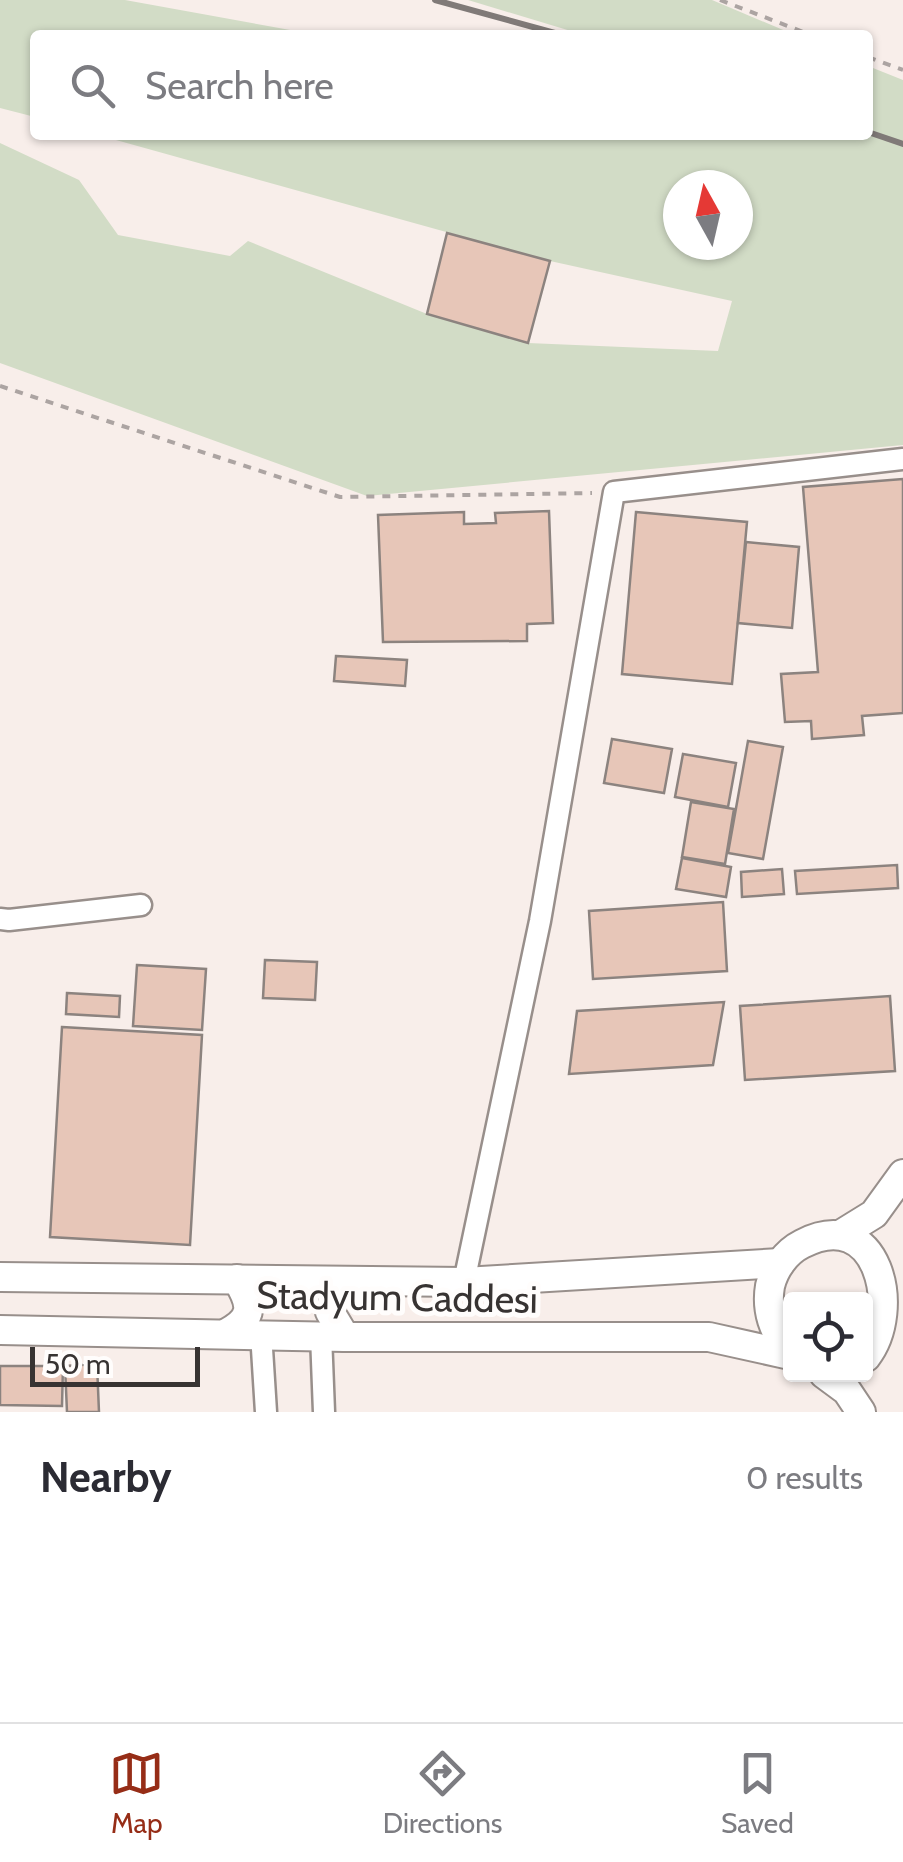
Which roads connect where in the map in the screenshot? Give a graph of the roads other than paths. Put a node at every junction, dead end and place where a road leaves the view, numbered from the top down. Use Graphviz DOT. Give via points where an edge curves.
graph roads {
  1 [pos="903,460"];
  2 [pos="140,904"];
  3 [pos="0,918"];
  4 [pos="903,1174"];
  5 [pos="840,1235"];
  6 [pos="780,1263"];
  7 [pos="0,1277"];
  8 [pos="236,1280"];
  9 [pos="348,1282"];
  10 [pos="464,1282"];
  11 [pos="902,1319"];
  12 [pos="0,1330"];
  13 [pos="227,1332"];
  14 [pos="261,1333"];
  15 [pos="333,1336"];
  16 [pos="783,1341"];
  17 [pos="783,1351"];
  18 [pos="873,1352"];
  19 [pos="835,1382"];
  20 [pos="266,1412"];
  21 [pos="324,1412"];
  22 [pos="861,1412"];
  1 -- 10 [label="street" via="614,492 540,920"];
  2 -- 3 [label="street"];
  4 -- 5 [label="main road" via="874,1214"];
  5 -- 6 [label="main road" via="817,1237"];
  5 -- 11 [label="main road" via="880,1253 894,1272"];
  6 -- 10 [label="main road, Stadyum Caddesi"];
  6 -- 16 [label="main road" via="768,1306"];
  7 -- 8 [label="main road, Stadyum Caddesi"];
  8 -- 9 [label="main road, Stadyum Caddesi"];
  8 -- 13 [label="main road" via="248,1314"];
  9 -- 10 [label="main road, Stadyum Caddesi"];
  9 -- 15 [label="main road" via="336,1290"];
  11 -- 18 [label="main road"];
  12 -- 13 [label="main road, Stadyum Caddesi"];
  13 -- 14 [label="main road, Stadyum Caddesi"];
  14 -- 15 [label="main road, Stadyum Caddesi"];
  14 -- 20 [label="street"];
  15 -- 17 [label="main road, Stadyum Caddesi" via="709,1337"];
  15 -- 21 [label="street"];
  19 -- 22 [label="main road"];
}
